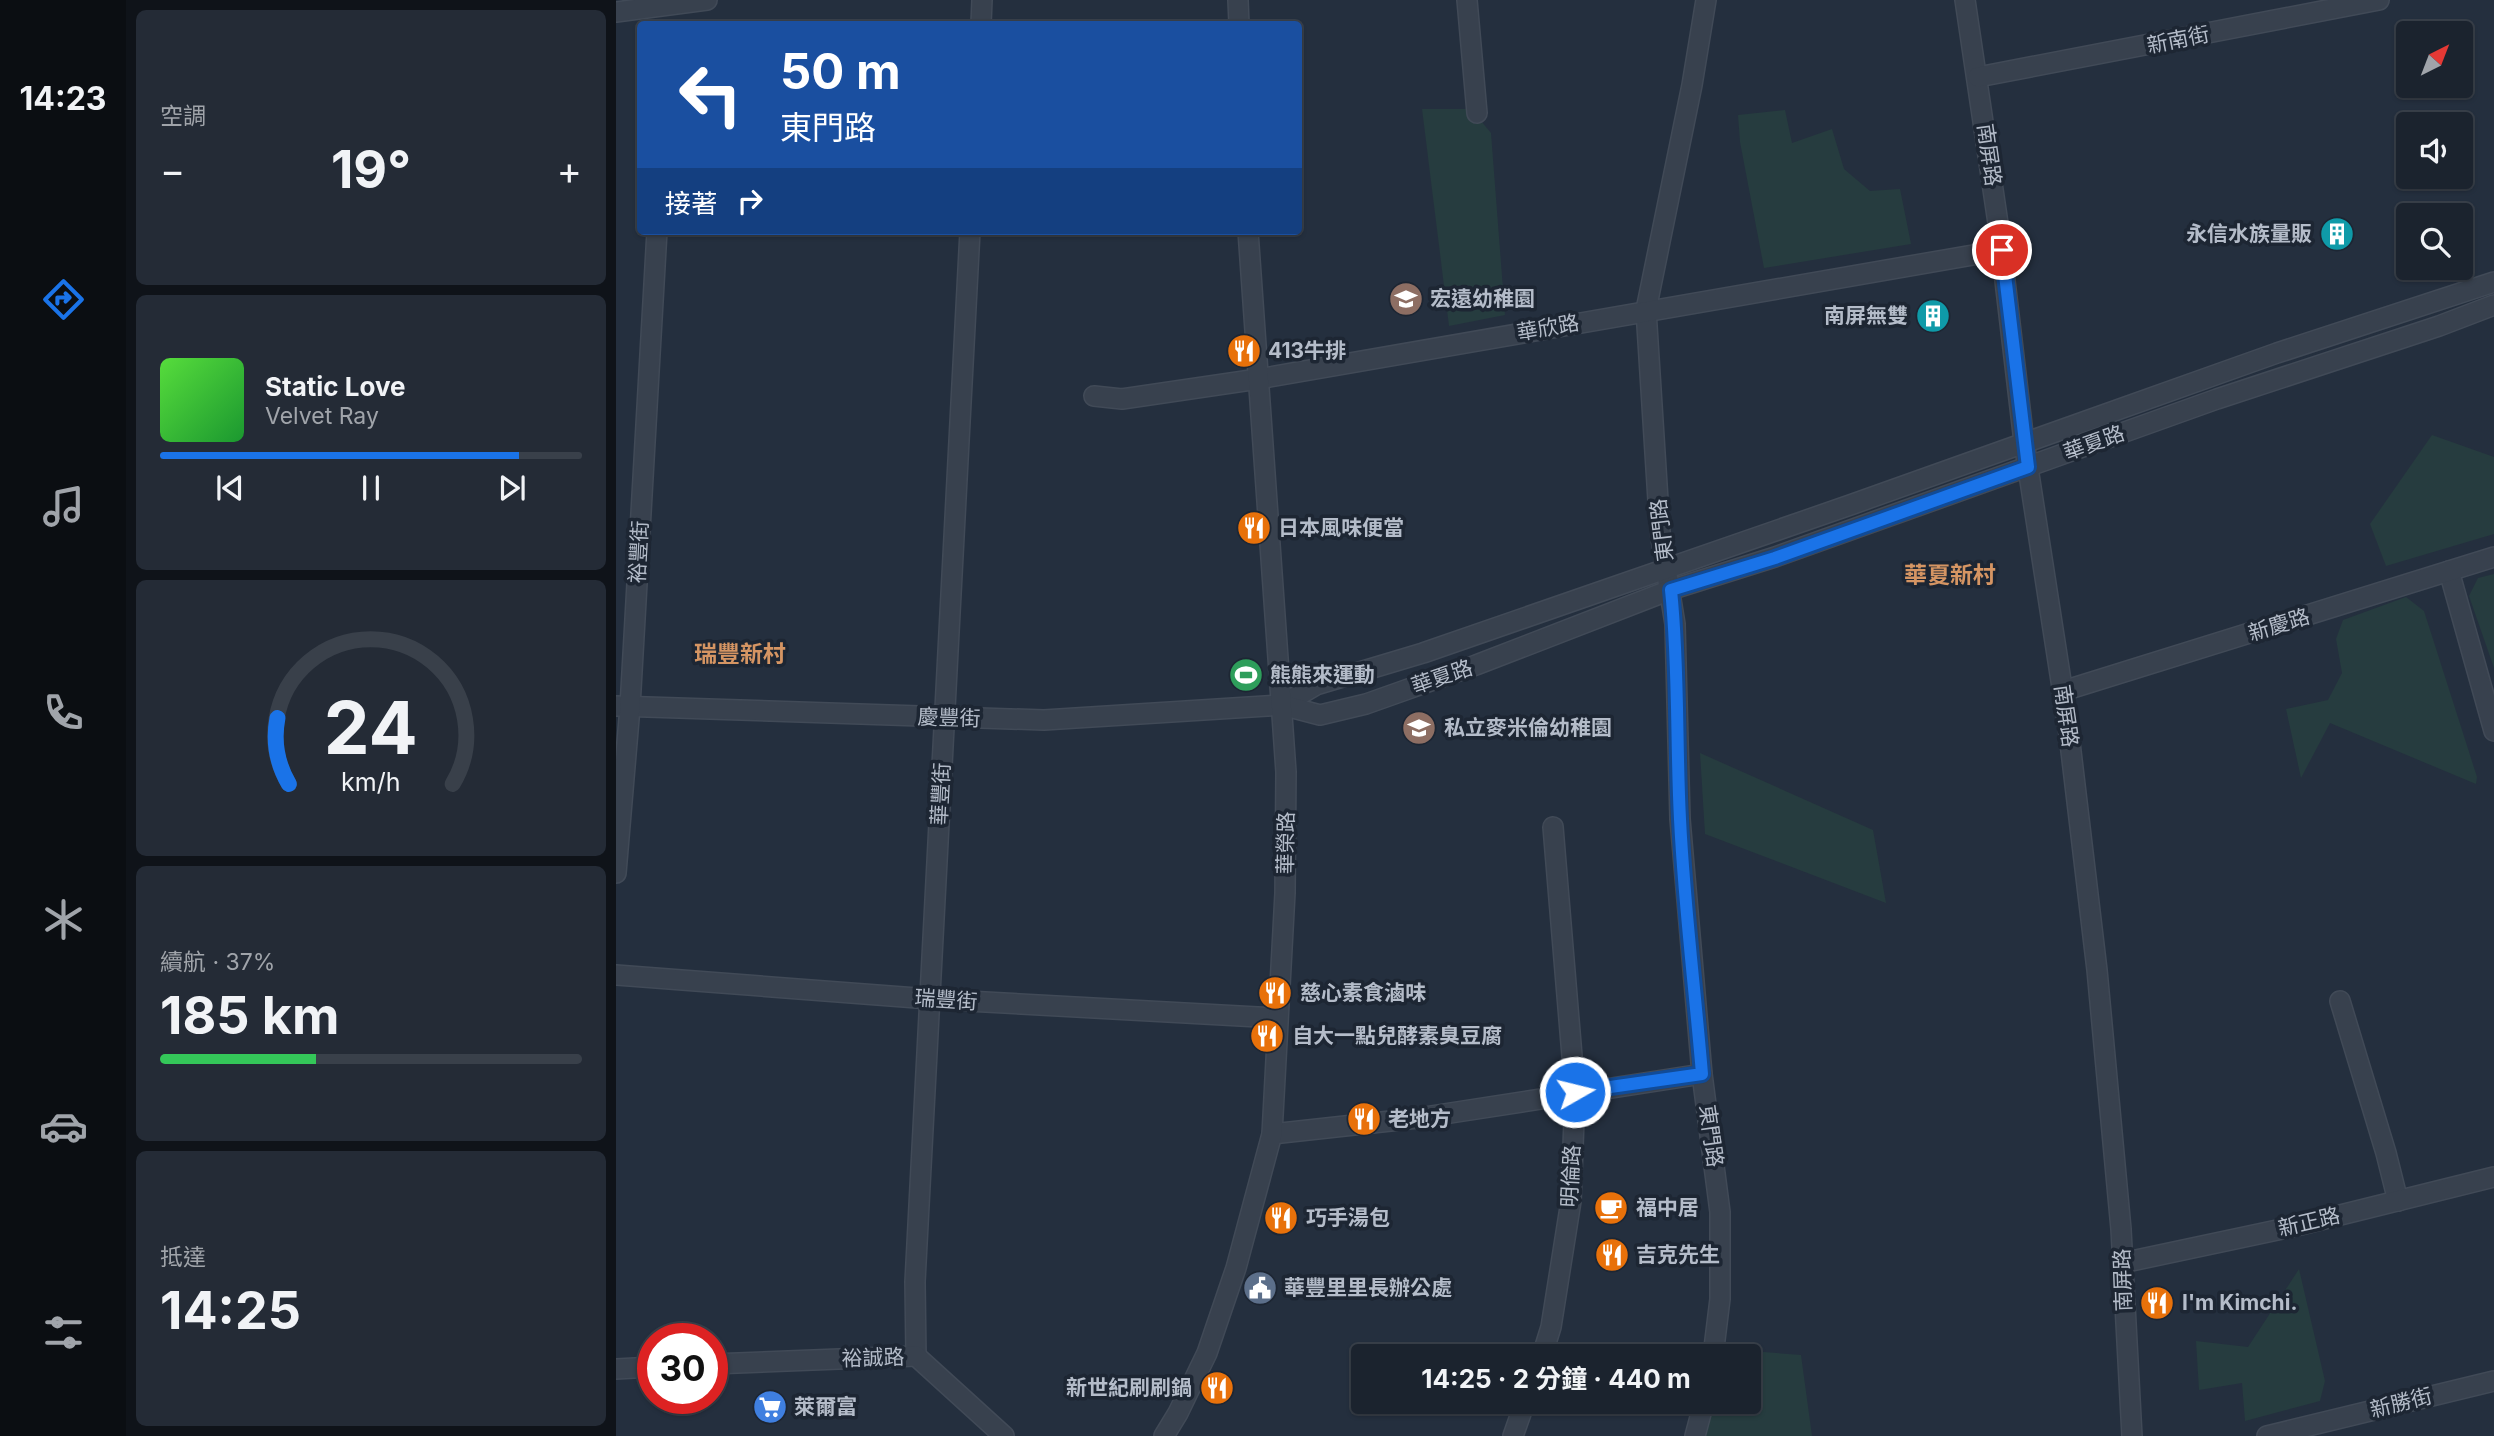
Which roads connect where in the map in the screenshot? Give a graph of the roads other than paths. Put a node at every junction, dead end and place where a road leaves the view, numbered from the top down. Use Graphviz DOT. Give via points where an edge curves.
graph roads {
  1 [pos="707,0"];
  2 [pos="982,0"];
  3 [pos="1238,0"];
  4 [pos="1467,0"];
  5 [pos="1706,0"];
  6 [pos="1965,0"];
  7 [pos="2379,0"];
  8 [pos="673,2"];
  9 [pos="616,12"];
  10 [pos="671,21"];
  11 [pos="981,21"];
  12 [pos="1239,21"];
  13 [pos="1978,77"];
  14 [pos="1477,113"];
  15 [pos="657,235"];
  16 [pos="971,235"];
  17 [pos="1248,235"];
  18 [pos="2002,250"];
  19 [pos="2494,282"];
  20 [pos="2494,305"];
  21 [pos="1647,310"];
  22 [pos="1258,379"];
  23 [pos="1094,396"];
  24 [pos="2024,442"];
  25 [pos="2028,467"];
  26 [pos="2494,557"];
  27 [pos="1666,569"];
  28 [pos="2449,571"];
  29 [pos="1671,590"];
  30 [pos="2063,691"];
  31 [pos="1282,705"];
  32 [pos="623,707"];
  33 [pos="945,718"];
  34 [pos="2494,731"];
  35 [pos="1553,827"];
  36 [pos="616,873"];
  37 [pos="616,975"];
  38 [pos="930,999"];
  39 [pos="2340,1001"];
  40 [pos="1276,1018"];
  41 [pos="1702,1074"];
  42 [pos="1575,1092"];
  43 [pos="1272,1134"];
  44 [pos="2494,1177"];
  45 [pos="2398,1201"];
  46 [pos="2122,1263"];
  47 [pos="1546,1344"];
  48 [pos="1714,1344"];
  49 [pos="916,1356"];
  50 [pos="728,1363"];
  51 [pos="637,1368"];
  52 [pos="616,1369"];
  53 [pos="2494,1381"];
  54 [pos="1521,1414"];
  55 [pos="1701,1414"];
  56 [pos="1004,1436"];
  57 [pos="1164,1436"];
  58 [pos="1513,1436"];
  59 [pos="1695,1436"];
  60 [pos="2132,1436"];
  61 [pos="2267,1436"];
  1 -- 8 [label="street"];
  2 -- 11 [label="street"];
  3 -- 12 [label="street"];
  4 -- 14 [label="street"];
  5 -- 21 [label="street, 東門路"];
  6 -- 13 [label="street, 南屏路"];
  7 -- 13 [label="street, 新南街"];
  8 -- 9 [label="street"];
  8 -- 10 [label="street"];
  13 -- 18 [label="street, 南屏路"];
  15 -- 32 [label="street, 裕豐街"];
  16 -- 33 [label="street, 華豐街"];
  17 -- 22 [label="street, 華榮路"];
  18 -- 21 [label="street, 華欣路"];
  18 -- 24 [label="street, 南屏路"];
  19 -- 24 [label="street, 華夏路"];
  20 -- 25 [label="street, 華夏路"];
  21 -- 22 [label="street, 華欣路"];
  21 -- 27 [label="street, 東門路"];
  22 -- 23 [label="street, 華欣路" via="1122,399"];
  22 -- 31 [label="street, 華榮路"];
  24 -- 25 [label="street, 南屏路"];
  24 -- 27 [label="street, 華夏路"];
  25 -- 29 [label="street, 華夏路" via="1775,558"];
  25 -- 30 [label="street, 南屏路"];
  26 -- 28 [label="street, 新慶路"];
  27 -- 29 [label="street, 東門路"];
  27 -- 31 [label="street, 華夏路" via="1316,685"];
  28 -- 30 [label="street, 新慶路"];
  28 -- 34 [label="street"];
  29 -- 31 [label="street, 華夏路" via="1366,704 1320,715"];
  29 -- 41 [label="street, 東門路" via="1680,819"];
  30 -- 46 [label="street, 南屏路" via="2105,1043"];
  31 -- 33 [label="street, 慶豐街" via="1044,720"];
  31 -- 40 [label="street, 華榮路" via="1286,839"];
  32 -- 33 [label="street, 慶豐街"];
  32 -- 36 [label="street, 裕豐街"];
  33 -- 38 [label="street, 華豐街"];
  35 -- 42 [label="street, 明倫路"];
  37 -- 38 [label="street, 瑞豐街"];
  38 -- 40 [label="street, 瑞豐街"];
  38 -- 49 [label="street, 華豐街" via="915,1282"];
  39 -- 45 [label="street"];
  40 -- 43 [label="street, 華榮路"];
  41 -- 42 [label="street"];
  41 -- 48 [label="street, 東門路" via="1720,1212 1720,1299"];
  42 -- 43 [label="street" via="1418,1118"];
  42 -- 47 [label="street, 明倫路" via="1571,1201"];
  43 -- 57 [label="street, 華榮路" via="1236,1268 1207,1353"];
  44 -- 45 [label="street, 新正路"];
  45 -- 46 [label="street, 新正路"];
  46 -- 60 [label="street, 南屏路"];
  49 -- 50 [label="street, 裕誠路"];
  49 -- 56 [label="street, 裕誠路"];
  51 -- 52 [label="street"];
  53 -- 61 [label="street, 新勝街"];
  54 -- 58 [label="street"];
  55 -- 59 [label="street"];
}
